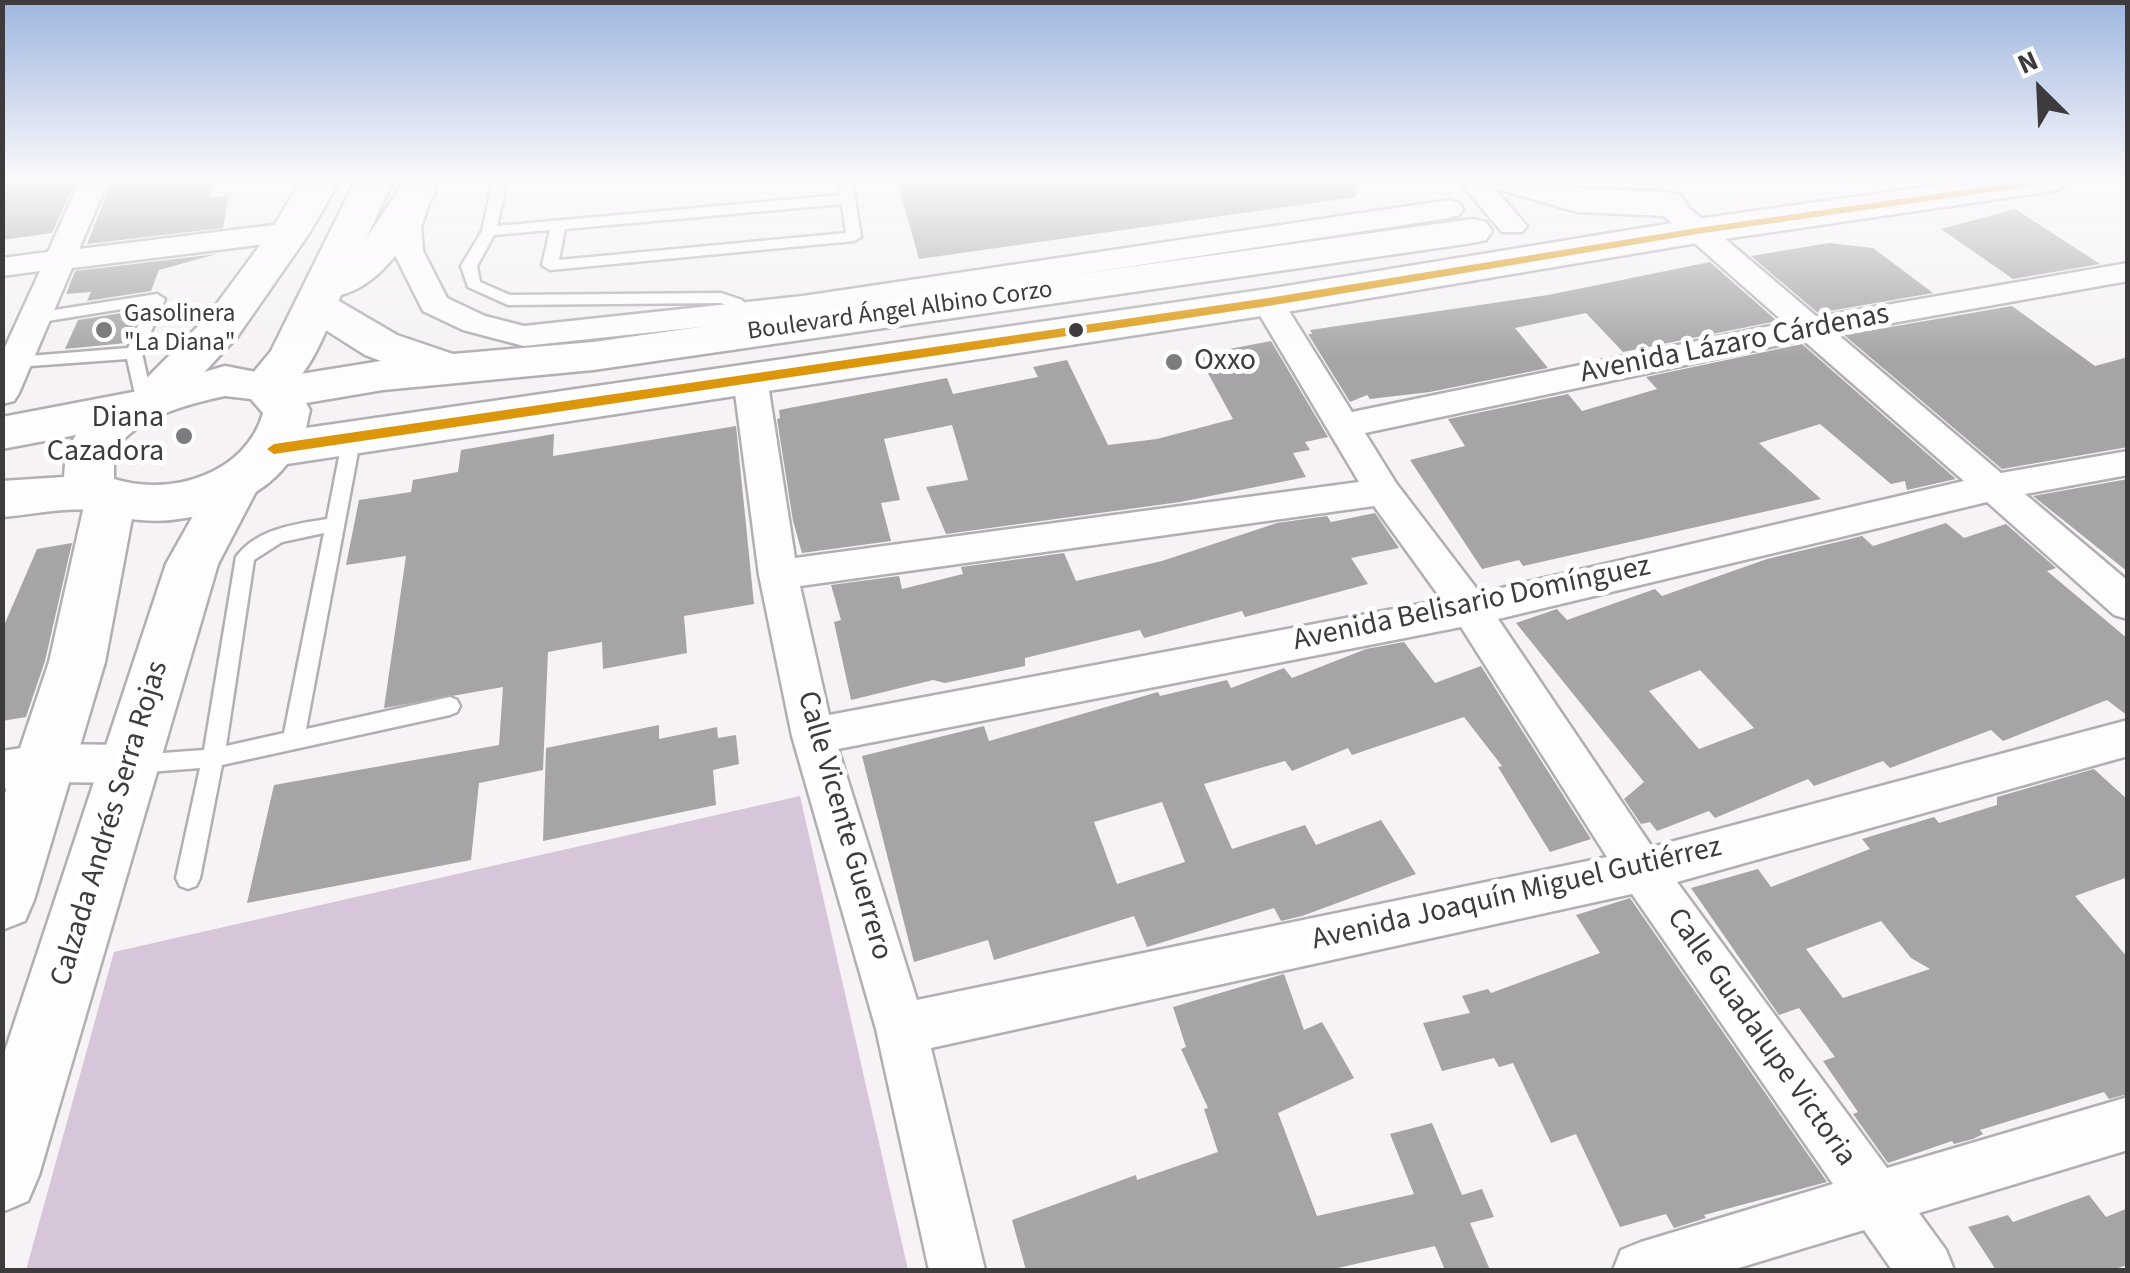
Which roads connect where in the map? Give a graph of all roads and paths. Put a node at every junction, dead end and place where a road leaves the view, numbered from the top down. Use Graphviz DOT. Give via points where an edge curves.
graph roads {
  1 [pos="68,240"];
  2 [pos="218,240"];
  3 [pos="284,240"];
  4 [pos="347,240"];
  5 [pos="386,240"];
  6 [pos="407,240"];
  7 [pos="483,240"];
  8 [pos="555,240"];
  9 [pos="808,240"];
  10 [pos="1280,240"];
  11 [pos="1356,240"];
  12 [pos="1568,240"];
  13 [pos="1709,240"];
  14 [pos="1134,257"];
  15 [pos="60,259"];
  16 [pos="1248,262"];
  17 [pos="2,268"];
  18 [pos="2128,272"];
  19 [pos="320,300"];
  20 [pos="1268,302"];
  21 [pos="743,314"];
  22 [pos="35,318"];
  23 [pos="1811,328"];
  24 [pos="626,352"];
  25 [pos="134,353"];
  26 [pos="16,362"];
  27 [pos="451,369"];
  28 [pos="750,378"];
  29 [pos="270,390"];
  30 [pos="2,393"];
  31 [pos="144,404"];
  32 [pos="1343,426"];
  33 [pos="2,433"];
  34 [pos="352,436"];
  35 [pos="2128,462"];
  36 [pos="256,464"];
  37 [pos="1995,487"];
  38 [pos="1383,492"];
  39 [pos="104,494"];
  40 [pos="2,499"];
  41 [pos="335,525"];
  42 [pos="778,574"];
  43 [pos="2128,604"];
  44 [pos="1471,610"];
  45 [pos="450,706"];
  46 [pos="813,736"];
  47 [pos="2128,738"];
  48 [pos="294,741"];
  49 [pos="212,758"];
  50 [pos="128,764"];
  51 [pos="25,766"];
  52 [pos="1642,871"];
  53 [pos="188,878"];
  54 [pos="2,900"];
  55 [pos="902,1029"];
  56 [pos="2128,1123"];
  57 [pos="2,1175"];
  58 [pos="1875,1200"];
  59 [pos="958,1270"];
  60 [pos="1641,1270"];
  61 [pos="1926,1270"];
  1 -- 15 [label="street"];
  2 -- 15 [label="street"];
  3 -- 31 [label="main road" via="222,327"];
  4 -- 19 [label="main road"];
  5 -- 19 [label="main road"];
  6 -- 21 [label="street" via="434,304 524,336"];
  7 -- 21 [label="lane" via="468,266 473,284 508,300 721,298 737,303"];
  8 -- 9 [label="lane" via="550,265"];
  10 -- 14 [label="street"];
  11 -- 16 [label="main road, Boulevard Ángel Albino Corzo"];
  12 -- 20 [label="main road, Boulevard Ángel Albino Corzo"];
  13 -- 23 [label="street"];
  14 -- 16 [label="main road"];
  14 -- 21 [label="street"];
  15 -- 17 [label="street"];
  15 -- 22 [label="street"];
  16 -- 24 [label="main road, Boulevard Ángel Albino Corzo"];
  18 -- 23 [label="street, Avenida Lázaro Cárdenas"];
  19 -- 27 [label="main road" via="382,345"];
  19 -- 29 [label="main road"];
  20 -- 28 [label="main road, Boulevard Ángel Albino Corzo"];
  20 -- 32 [label="street, Calle Guadalupe Victoria"];
  21 -- 24 [label="main road"];
  22 -- 25 [label="lane" via="157,299"];
  22 -- 26 [label="street"];
  23 -- 32 [label="street, Avenida Lázaro Cárdenas"];
  23 -- 37 [label="street"];
  24 -- 27 [label="main road, Boulevard Ángel Albino Corzo"];
  25 -- 26 [label="lane"];
  25 -- 31 [label="lane"];
  26 -- 30 [label="street"];
  27 -- 29 [label="main road, Boulevard Ángel Albino Corzo"];
  28 -- 34 [label="main road, Boulevard Ángel Albino Corzo"];
  28 -- 42 [label="street, Calle Vicente Guerrero"];
  29 -- 31 [label="main road, Boulevard Ángel Albino Corzo" via="225,381"];
  29 -- 36 [label="main road, Calzada Andrés Serra Rojas" via="288,410 286,431"];
  31 -- 33 [label="main road"];
  31 -- 39 [label="main road" via="98,440 87,464 90,484"];
  32 -- 38 [label="street, Calle Guadalupe Victoria"];
  34 -- 36 [label="main road, Boulevard Ángel Albino Corzo"];
  34 -- 41 [label="lane"];
  35 -- 37 [label="street, Avenida Belisario Domínguez"];
  36 -- 39 [label="main road, Boulevard Ángel Albino Corzo" via="192,499 145,506"];
  36 -- 50 [label="main road, Calzada Andrés Serra Rojas" via="192,564"];
  37 -- 43 [label="street"];
  37 -- 44 [label="street, Avenida Belisario Domínguez"];
  38 -- 42 [label="street"];
  38 -- 44 [label="street, Calle Guadalupe Victoria"];
  39 -- 40 [label="main road"];
  39 -- 51 [label="main road" via="77,662"];
  41 -- 48 [label="lane"];
  41 -- 49 [label="lane" via="282,533 245,557"];
  42 -- 46 [label="street, Calle Vicente Guerrero"];
  44 -- 46 [label="street, Avenida Belisario Domínguez"];
  44 -- 52 [label="street, Calle Guadalupe Victoria"];
  45 -- 48 [label="lane"];
  46 -- 55 [label="street, Calle Vicente Guerrero"];
  47 -- 52 [label="street, Avenida Joaquín Miguel Gutiérrez"];
  48 -- 49 [label="lane"];
  49 -- 50 [label="lane"];
  49 -- 53 [label="lane"];
  50 -- 51 [label="street"];
  50 -- 57 [label="main road, Calzada Andrés Serra Rojas"];
  51 -- 54 [label="main road"];
  52 -- 55 [label="street, Avenida Joaquín Miguel Gutiérrez"];
  52 -- 58 [label="street, Calle Guadalupe Victoria"];
  55 -- 59 [label="street, Calle Vicente Guerrero"];
  56 -- 58 [label="street"];
  58 -- 60 [label="street"];
  58 -- 61 [label="street, Calle Guadalupe Victoria"];
}
